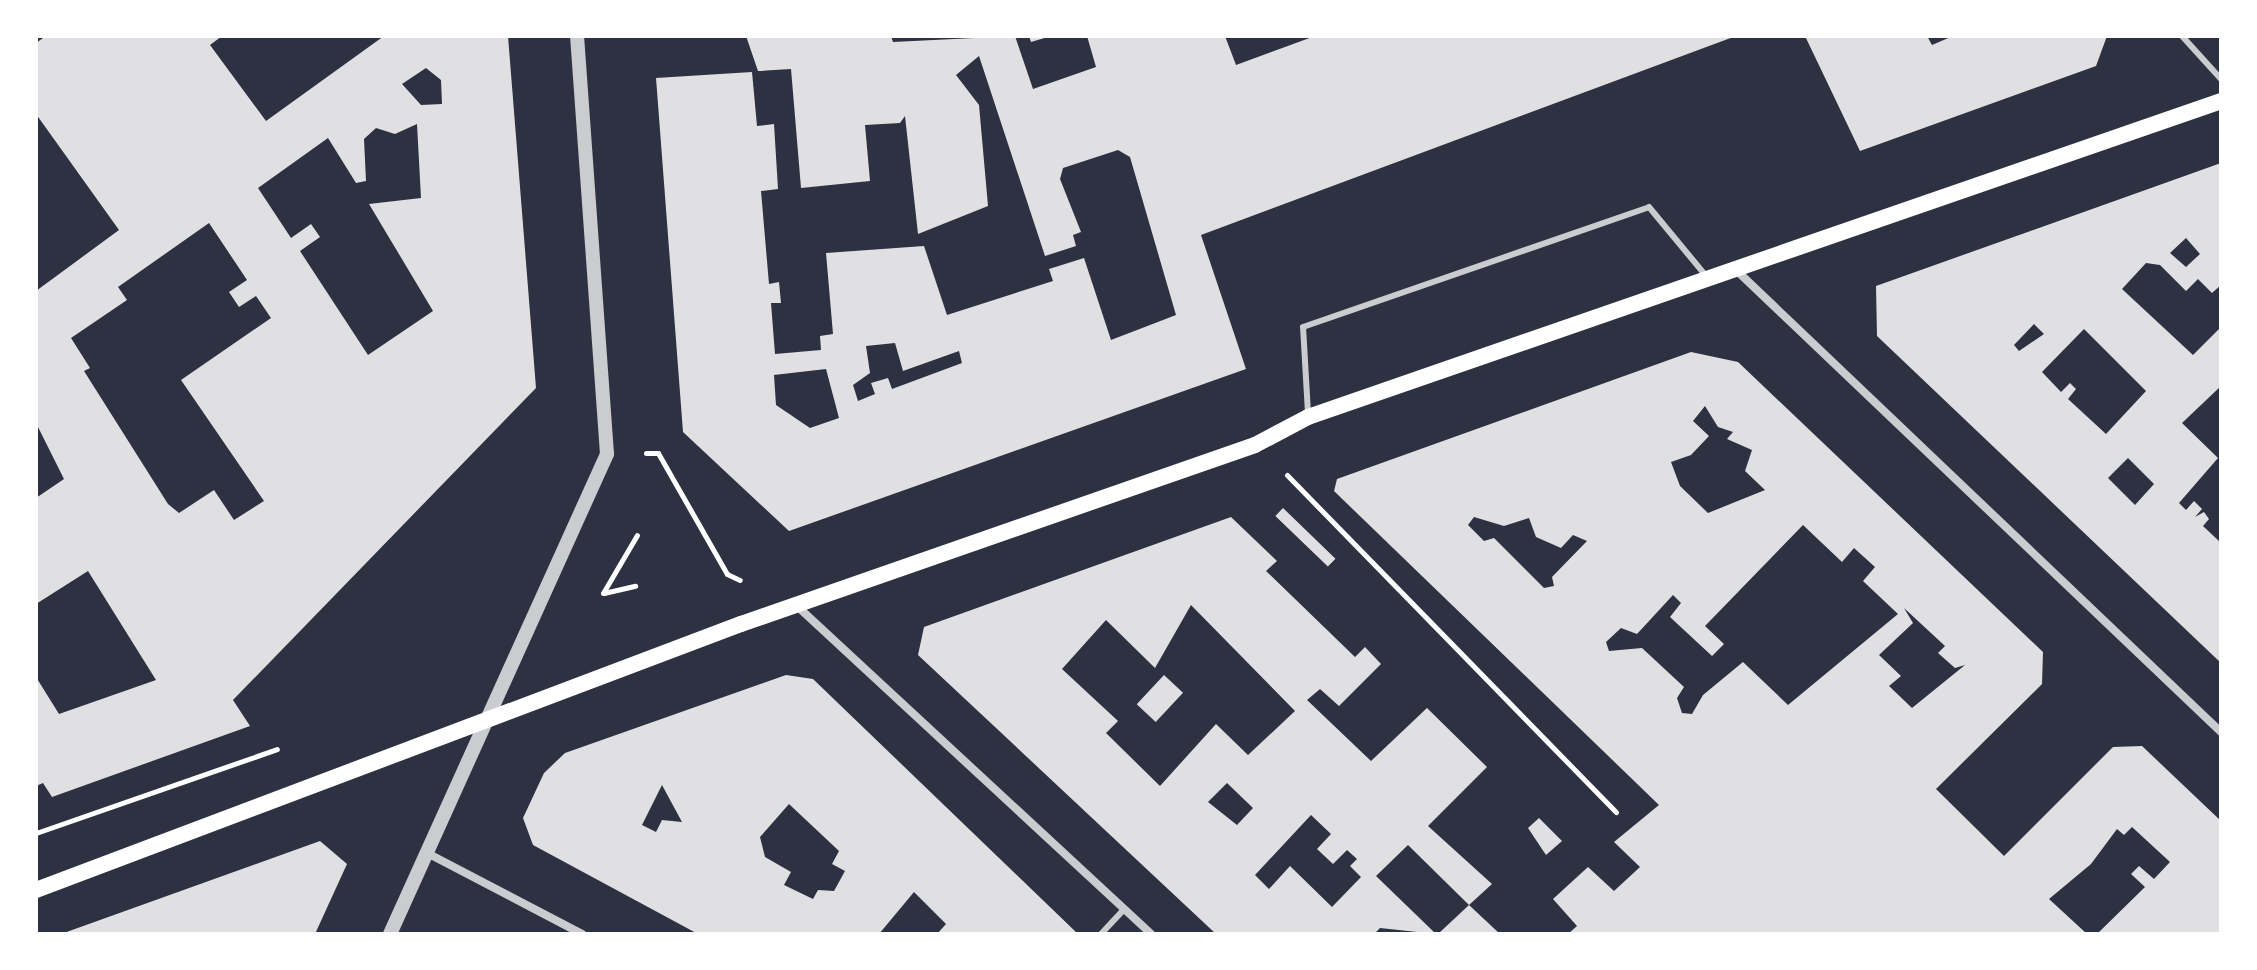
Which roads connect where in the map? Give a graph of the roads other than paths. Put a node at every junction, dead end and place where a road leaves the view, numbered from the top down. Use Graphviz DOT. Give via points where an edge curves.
graph roads {
  1 [pos="577,36"];
  2 [pos="2182,36"];
  3 [pos="2221,79"];
  4 [pos="2221,101"];
  5 [pos="1733,268"];
  6 [pos="1707,277"];
  7 [pos="1308,417"];
  8 [pos="796,605"];
  9 [pos="491,716"];
  10 [pos="2221,732"];
  11 [pos="429,854"];
  12 [pos="36,890"];
  13 [pos="1124,909"];
  14 [pos="390,934"];
  15 [pos="582,934"];
  16 [pos="1101,934"];
  17 [pos="1151,934"];
  1 -- 9 [label="street" via="607,454"];
  2 -- 3 [label="lane"];
  4 -- 5 [label="main road"];
  5 -- 6 [label="main road"];
  5 -- 10 [label="street"];
  6 -- 7 [label="main road"];
  6 -- 7 [label="lane" via="1649,207 1303,327"];
  7 -- 8 [label="main road" via="1255,445"];
  8 -- 9 [label="main road"];
  8 -- 13 [label="street"];
  9 -- 11 [label="street"];
  9 -- 12 [label="main road"];
  11 -- 14 [label="street"];
  11 -- 15 [label="street"];
  13 -- 16 [label="lane"];
  13 -- 17 [label="street"];
}
